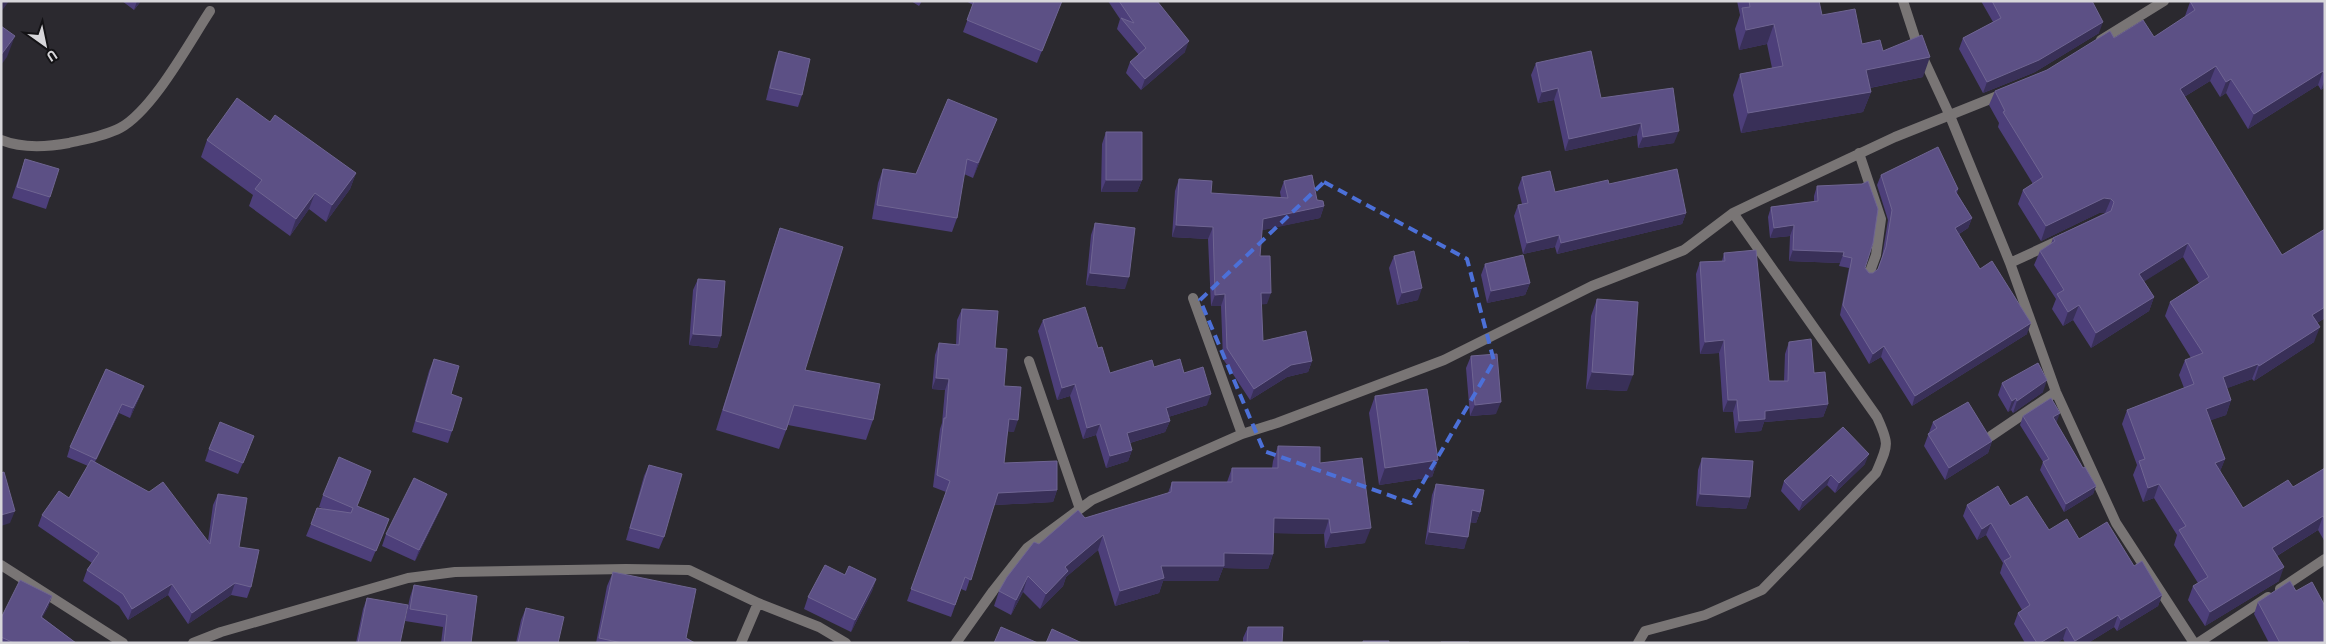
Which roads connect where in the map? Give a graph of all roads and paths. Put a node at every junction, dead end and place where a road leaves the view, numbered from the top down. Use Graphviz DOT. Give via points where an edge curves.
graph roads {
  1 [pos="1903,1"];
  2 [pos="2164,1"];
  3 [pos="210,10"];
  4 [pos="2089,47"];
  5 [pos="2012,90"];
  6 [pos="1950,116"];
  7 [pos="1,140"];
  8 [pos="1859,153"];
  9 [pos="1733,213"];
  10 [pos="2077,231"];
  11 [pos="2010,263"];
  12 [pos="1868,277"];
  13 [pos="1193,298"];
  14 [pos="1030,360"];
  15 [pos="2056,392"];
  16 [pos="1242,434"];
  17 [pos="1991,436"];
  18 [pos="1080,509"];
  19 [pos="2325,559"];
  20 [pos="1,565"];
  21 [pos="758,603"];
  22 [pos="123,643"];
  23 [pos="193,643"];
  24 [pos="741,643"];
  25 [pos="846,643"];
  26 [pos="956,643"];
  27 [pos="1638,643"];
  28 [pos="2196,643"];
  1 -- 6 [label="street" via="1918,46"];
  2 -- 4 [label="street"];
  3 -- 7 [label="street" via="148,104 128,123 101,136 60,145 24,146"];
  5 -- 6 [label="street"];
  6 -- 8 [label="street"];
  6 -- 11 [label="street"];
  8 -- 9 [label="street"];
  8 -- 12 [label="street" via="1881,219 1876,255"];
  9 -- 16 [label="street" via="1684,250 1592,286 1444,360"];
  9 -- 27 [label="street" via="1878,417 1887,438 1885,453 1876,473 1762,590 1705,615 1645,631"];
  10 -- 11 [label="street"];
  11 -- 15 [label="street"];
  13 -- 16 [label="street"];
  14 -- 18 [label="street"];
  15 -- 17 [label="street"];
  15 -- 28 [label="street" via="2116,523"];
  16 -- 18 [label="street" via="1092,500"];
  18 -- 26 [label="street" via="1027,548"];
  19 -- 28 [label="street"];
  20 -- 22 [label="street"];
  21 -- 23 [label="street" via="689,570 455,572 408,578 369,588"];
  21 -- 24 [label="street"];
  21 -- 25 [label="street" via="819,627"];
}
